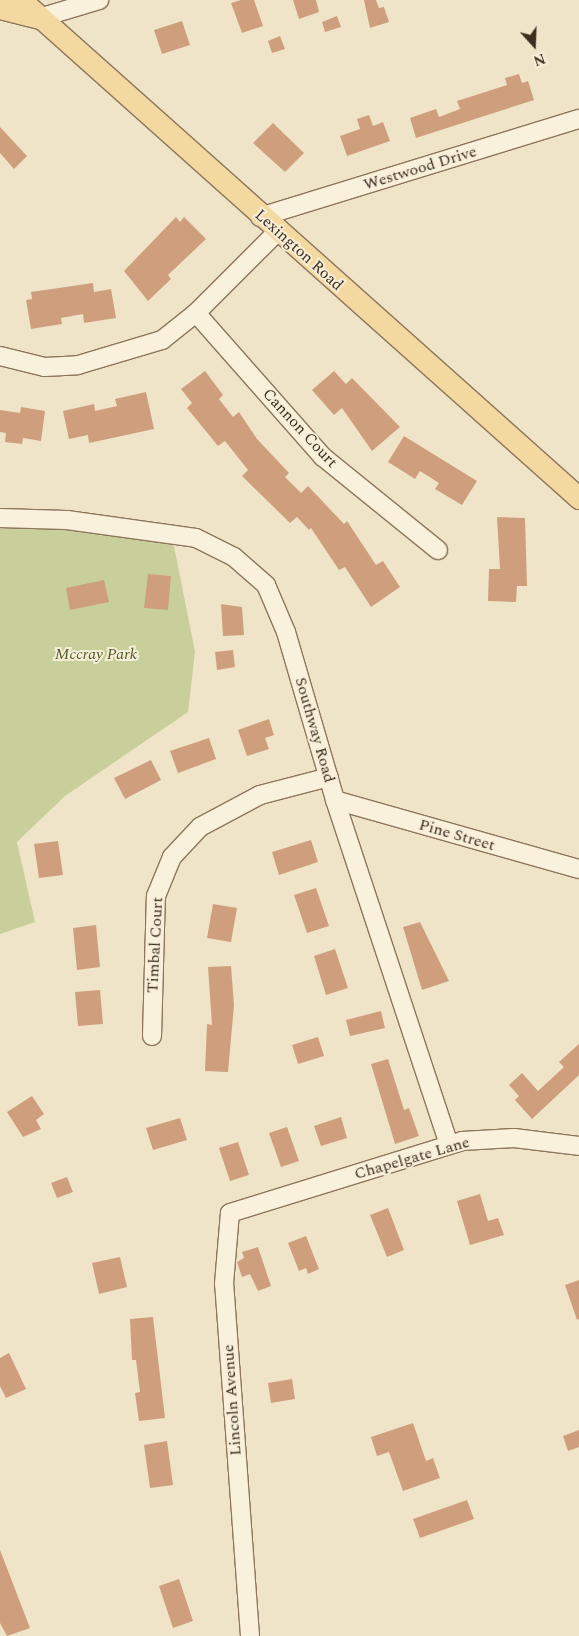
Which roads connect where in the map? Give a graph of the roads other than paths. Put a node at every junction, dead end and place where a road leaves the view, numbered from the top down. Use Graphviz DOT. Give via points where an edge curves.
graph roads {
  1 [pos="22,0"];
  2 [pos="99,0"];
  3 [pos="0,8"];
  4 [pos="39,18"];
  5 [pos="579,119"];
  6 [pos="260,217"];
  7 [pos="277,232"];
  8 [pos="196,313"];
  9 [pos="0,356"];
  10 [pos="579,498"];
  11 [pos="0,518"];
  12 [pos="438,550"];
  13 [pos="329,777"];
  14 [pos="335,800"];
  15 [pos="579,869"];
  16 [pos="152,1036"];
  17 [pos="449,1144"];
  18 [pos="579,1146"];
  19 [pos="277,1198"];
  20 [pos="250,1636"];
  1 -- 4 [label="main road, Lexington Road"];
  2 -- 4 [label="street"];
  3 -- 4 [label="main road"];
  4 -- 6 [label="main road, Lexington Road"];
  5 -- 6 [label="street, Westwood Drive"];
  6 -- 7 [label="main road, Lexington Road"];
  7 -- 8 [label="street"];
  7 -- 10 [label="main road, Lexington Road"];
  8 -- 9 [label="street" via="162,340 78,365 45,367"];
  8 -- 12 [label="street, Cannon Court" via="323,457"];
  11 -- 13 [label="street, Southway Road" via="67,520 196,538 234,557 266,585 286,632"];
  13 -- 14 [label="street, Southway Road"];
  13 -- 16 [label="street, Timbal Court" via="260,795 200,827 172,857 156,896"];
  14 -- 15 [label="street, Pine Street"];
  14 -- 17 [label="street, Southway Road"];
  17 -- 18 [label="street, Chapelgate Lane" via="475,1139 514,1138"];
  17 -- 19 [label="street, Chapelgate Lane"];
  19 -- 20 [label="street, Lincoln Avenue" via="230,1213 225,1260"];
}
